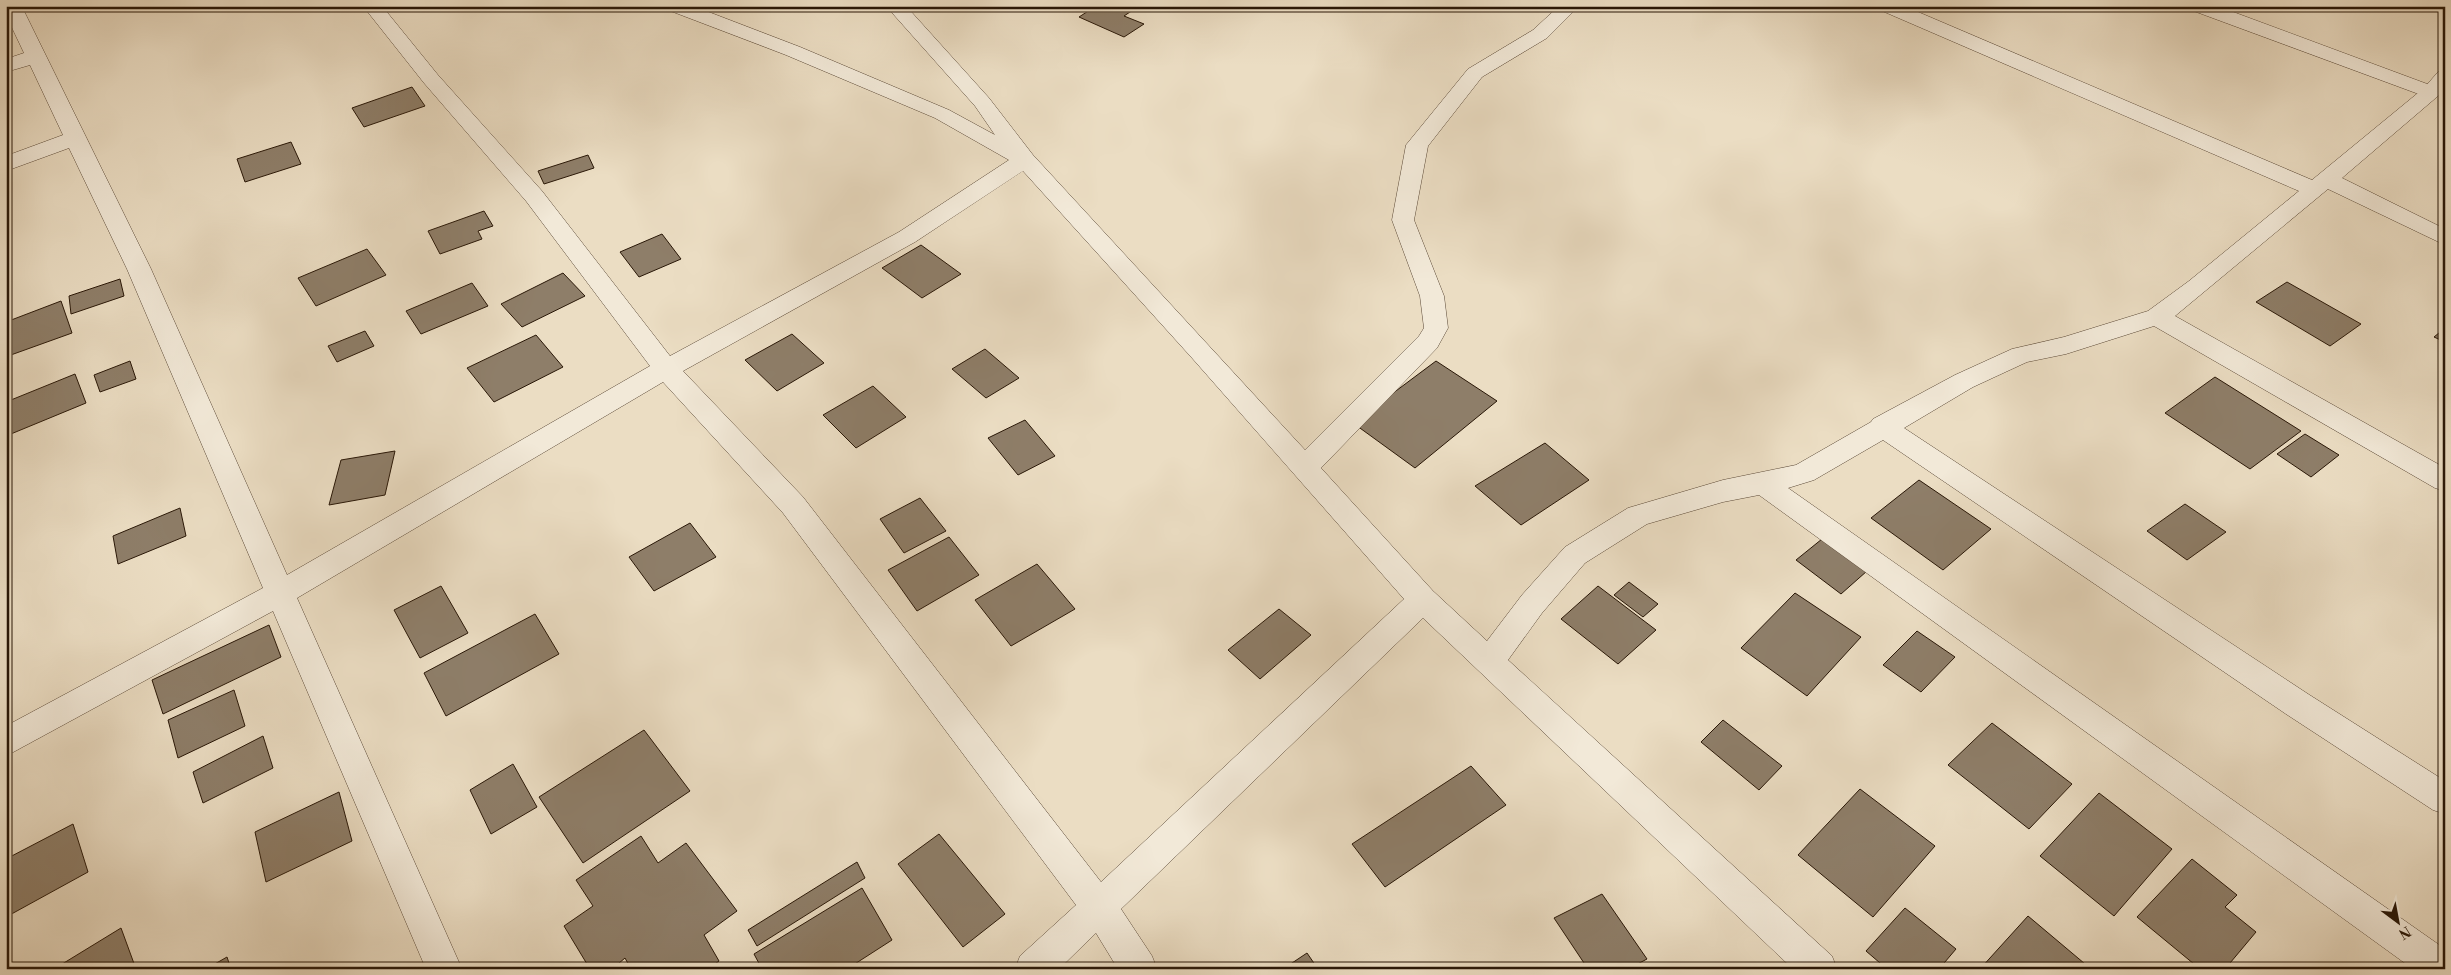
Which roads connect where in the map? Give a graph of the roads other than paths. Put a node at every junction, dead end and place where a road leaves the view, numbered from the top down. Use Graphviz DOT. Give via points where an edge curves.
graph roads {
  1 [pos="372,6"];
  2 [pos="675,6"];
  3 [pos="895,6"];
  4 [pos="1570,6"];
  5 [pos="1887,6"];
  6 [pos="2198,6"];
  7 [pos="12,9"];
  8 [pos="35,56"];
  9 [pos="6,66"];
  10 [pos="2438,84"];
  11 [pos="76,138"];
  12 [pos="1025,160"];
  13 [pos="6,164"];
  14 [pos="2320,184"];
  15 [pos="2445,238"];
  16 [pos="2157,318"];
  17 [pos="666,369"];
  18 [pos="1882,426"];
  19 [pos="1304,468"];
  20 [pos="2445,481"];
  21 [pos="1763,484"];
  22 [pos="281,593"];
  23 [pos="1423,600"];
  24 [pos="1490,662"];
  25 [pos="6,742"];
  26 [pos="2445,799"];
  27 [pos="1099,907"];
  28 [pos="444,969"];
  29 [pos="1033,969"];
  30 [pos="1139,969"];
  31 [pos="1819,969"];
  32 [pos="2443,969"];
  1 -- 17 [label="street" via="534,196"];
  2 -- 12 [label="street" via="793,51 942,114"];
  3 -- 12 [label="street" via="982,102"];
  4 -- 19 [label="street" via="1540,34 1475,73 1417,145 1403,220 1432,296 1436,328 1428,342"];
  5 -- 14 [label="street"];
  6 -- 10 [label="street"];
  7 -- 8 [label="street"];
  8 -- 9 [label="street"];
  8 -- 11 [label="street"];
  10 -- 14 [label="street"];
  11 -- 13 [label="street"];
  11 -- 22 [label="street" via="139,269"];
  12 -- 17 [label="street" via="907,237"];
  12 -- 19 [label="street"];
  14 -- 15 [label="street"];
  14 -- 16 [label="street"];
  16 -- 18 [label="street" via="2021,355 1964,381"];
  16 -- 20 [label="street"];
  17 -- 22 [label="street"];
  17 -- 27 [label="street" via="793,505"];
  18 -- 21 [label="street" via="1804,473"];
  18 -- 26 [label="street" via="2297,704"];
  19 -- 23 [label="street"];
  21 -- 24 [label="street" via="1723,491 1638,516 1575,555 1532,604"];
  21 -- 32 [label="street"];
  22 -- 25 [label="street"];
  22 -- 28 [label="street"];
  23 -- 24 [label="street"];
  23 -- 27 [label="street"];
  24 -- 31 [label="street"];
  27 -- 29 [label="street"];
  27 -- 30 [label="street"];
}
